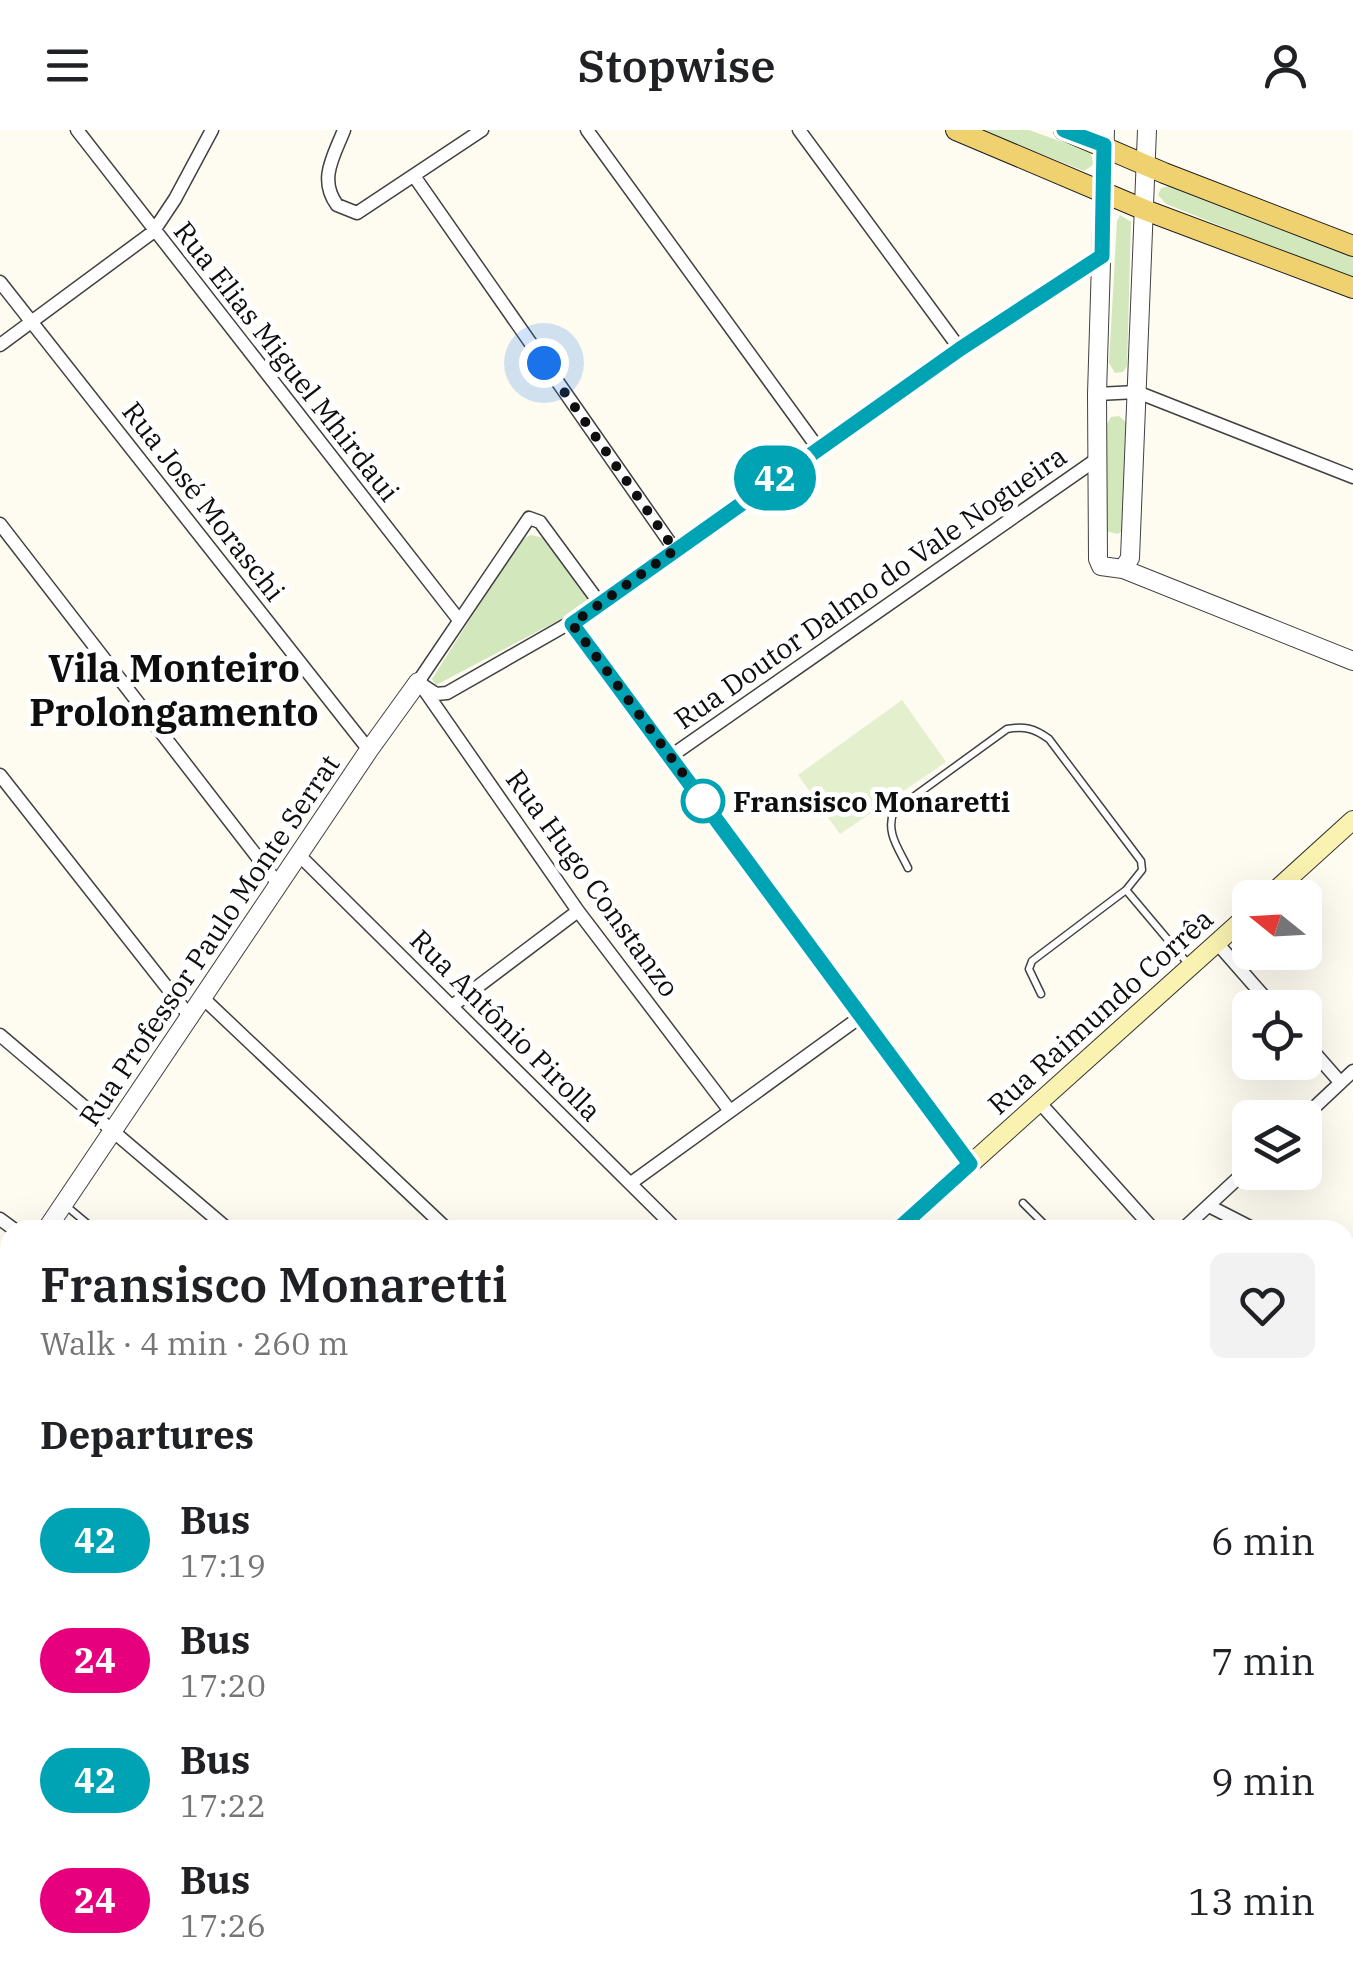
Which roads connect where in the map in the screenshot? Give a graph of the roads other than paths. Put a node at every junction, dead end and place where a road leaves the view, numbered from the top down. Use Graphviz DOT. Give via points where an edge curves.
graph roads {
  1 [pos="77,130"];
  2 [pos="212,130"];
  3 [pos="344,130"];
  4 [pos="482,130"];
  5 [pos="587,130"];
  6 [pos="799,130"];
  7 [pos="956,130"];
  8 [pos="1064,130"];
  9 [pos="1148,130"];
  10 [pos="470,134"];
  11 [pos="1105,137"];
  12 [pos="1146,163"];
  13 [pos="414,176"];
  14 [pos="1102,190"];
  15 [pos="1145,210"];
  16 [pos="153,232"];
  17 [pos="1353,246"];
  18 [pos="1102,256"];
  19 [pos="0,282"];
  20 [pos="1353,288"];
  21 [pos="30,321"];
  22 [pos="0,345"];
  23 [pos="960,349"];
  24 [pos="1137,392"];
  25 [pos="1097,394"];
  26 [pos="818,448"];
  27 [pos="1098,459"];
  28 [pos="1353,477"];
  29 [pos="0,524"];
  30 [pos="675,550"];
  31 [pos="1123,569"];
  32 [pos="601,605"];
  33 [pos="459,620"];
  34 [pos="572,624"];
  35 [pos="1353,661"];
  36 [pos="418,682"];
  37 [pos="369,750"];
  38 [pos="671,756"];
  39 [pos="0,775"];
  40 [pos="1353,820"];
  41 [pos="300,856"];
  42 [pos="908,868"];
  43 [pos="1287,880"];
  44 [pos="279,885"];
  45 [pos="1126,890"];
  46 [pos="578,911"];
  47 [pos="1232,929"];
  48 [pos="1217,942"];
  49 [pos="1191,966"];
  50 [pos="1258,990"];
  51 [pos="1041,994"];
  52 [pos="204,999"];
  53 [pos="452,1006"];
  54 [pos="191,1018"];
  55 [pos="860,1018"];
  56 [pos="0,1035"];
  57 [pos="1322,1061"];
  58 [pos="1353,1071"];
  59 [pos="1340,1082"];
  60 [pos="1321,1100"];
  61 [pos="1040,1103"];
  62 [pos="730,1111"];
  63 [pos="115,1132"];
  64 [pos="970,1164"];
  65 [pos="631,1183"];
  66 [pos="1232,1184"];
  67 [pos="1023,1203"];
  68 [pos="63,1204"];
  69 [pos="1209,1206"];
  70 [pos="53,1220"];
  71 [pos="83,1220"];
  72 [pos="217,1220"];
  73 [pos="437,1220"];
  74 [pos="667,1220"];
  75 [pos="908,1220"];
  76 [pos="1040,1220"];
  77 [pos="1145,1220"];
  78 [pos="1193,1220"];
  79 [pos="1236,1220"];
  1 -- 16 [label="street, Rua Elias Miguel Mhirdaui"];
  2 -- 16 [label="street"];
  3 -- 13 [label="street" via="328,172 336,205 357,212"];
  4 -- 10 [label="street"];
  5 -- 26 [label="street"];
  6 -- 23 [label="street"];
  7 -- 14 [label="main road"];
  8 -- 11 [label="main road"];
  9 -- 12 [label="street"];
  10 -- 13 [label="street"];
  11 -- 12 [label="main road"];
  11 -- 14 [label="street"];
  12 -- 15 [label="street"];
  12 -- 17 [label="main road"];
  13 -- 30 [label="street"];
  14 -- 15 [label="main road"];
  14 -- 18 [label="street"];
  15 -- 20 [label="main road"];
  15 -- 24 [label="street"];
  16 -- 21 [label="street"];
  16 -- 33 [label="street, Rua Elias Miguel Mhirdaui"];
  18 -- 23 [label="street"];
  18 -- 25 [label="street"];
  19 -- 21 [label="street, Rua José Moraschi"];
  21 -- 22 [label="street"];
  21 -- 37 [label="street, Rua José Moraschi"];
  23 -- 26 [label="street"];
  24 -- 25 [label="street"];
  24 -- 28 [label="street"];
  24 -- 31 [label="street" via="1130,558"];
  25 -- 27 [label="street"];
  26 -- 30 [label="street"];
  27 -- 31 [label="street" via="1098,559 1102,566"];
  27 -- 38 [label="street, Rua Doutor Dalmo do Vale Nogueira"];
  29 -- 44 [label="street"];
  30 -- 32 [label="street"];
  31 -- 35 [label="street"];
  32 -- 33 [label="street" via="540,522 529,518"];
  32 -- 34 [label="street"];
  33 -- 36 [label="street"];
  34 -- 36 [label="street" via="447,693"];
  34 -- 38 [label="street"];
  36 -- 37 [label="street, Rua Professor Paulo Monte Serrat"];
  36 -- 46 [label="street, Rua Hugo Constanzo"];
  37 -- 41 [label="street, Rua Professor Paulo Monte Serrat"];
  38 -- 55 [label="street"];
  39 -- 54 [label="street"];
  40 -- 43 [label="main road"];
  41 -- 44 [label="street, Rua Professor Paulo Monte Serrat"];
  41 -- 53 [label="street, Rua Antônio Pirolla"];
  42 -- 45 [label="lane" via="891,833 894,811 1006,730 1022,726 1049,739 1141,861 1138,878"];
  44 -- 52 [label="street, Rua Professor Paulo Monte Serrat"];
  45 -- 49 [label="lane"];
  45 -- 51 [label="lane" via="1032,961 1029,970"];
  46 -- 53 [label="street"];
  46 -- 62 [label="street, Rua Hugo Constanzo"];
  47 -- 48 [label="main road, Rua Raimundo Corrêa"];
  48 -- 49 [label="main road, Rua Raimundo Corrêa"];
  48 -- 50 [label="street"];
  49 -- 61 [label="main road, Rua Raimundo Corrêa"];
  52 -- 54 [label="street, Rua Professor Paulo Monte Serrat"];
  52 -- 73 [label="street"];
  53 -- 65 [label="street, Rua Antônio Pirolla"];
  54 -- 63 [label="street, Rua Professor Paulo Monte Serrat"];
  55 -- 62 [label="street"];
  55 -- 64 [label="street"];
  56 -- 63 [label="street"];
  57 -- 59 [label="street"];
  58 -- 59 [label="street"];
  59 -- 60 [label="street"];
  61 -- 64 [label="main road, Rua Raimundo Corrêa"];
  61 -- 77 [label="street"];
  62 -- 65 [label="street"];
  63 -- 68 [label="street, Rua Professor Paulo Monte Serrat"];
  63 -- 72 [label="street"];
  64 -- 75 [label="main road, Rua Raimundo Corrêa"];
  65 -- 74 [label="street, Rua Antônio Pirolla"];
  66 -- 69 [label="street"];
  67 -- 76 [label="lane"];
  68 -- 70 [label="street, Rua Professor Paulo Monte Serrat"];
  68 -- 71 [label="lane"];
  69 -- 78 [label="street"];
  69 -- 79 [label="street"];
}
